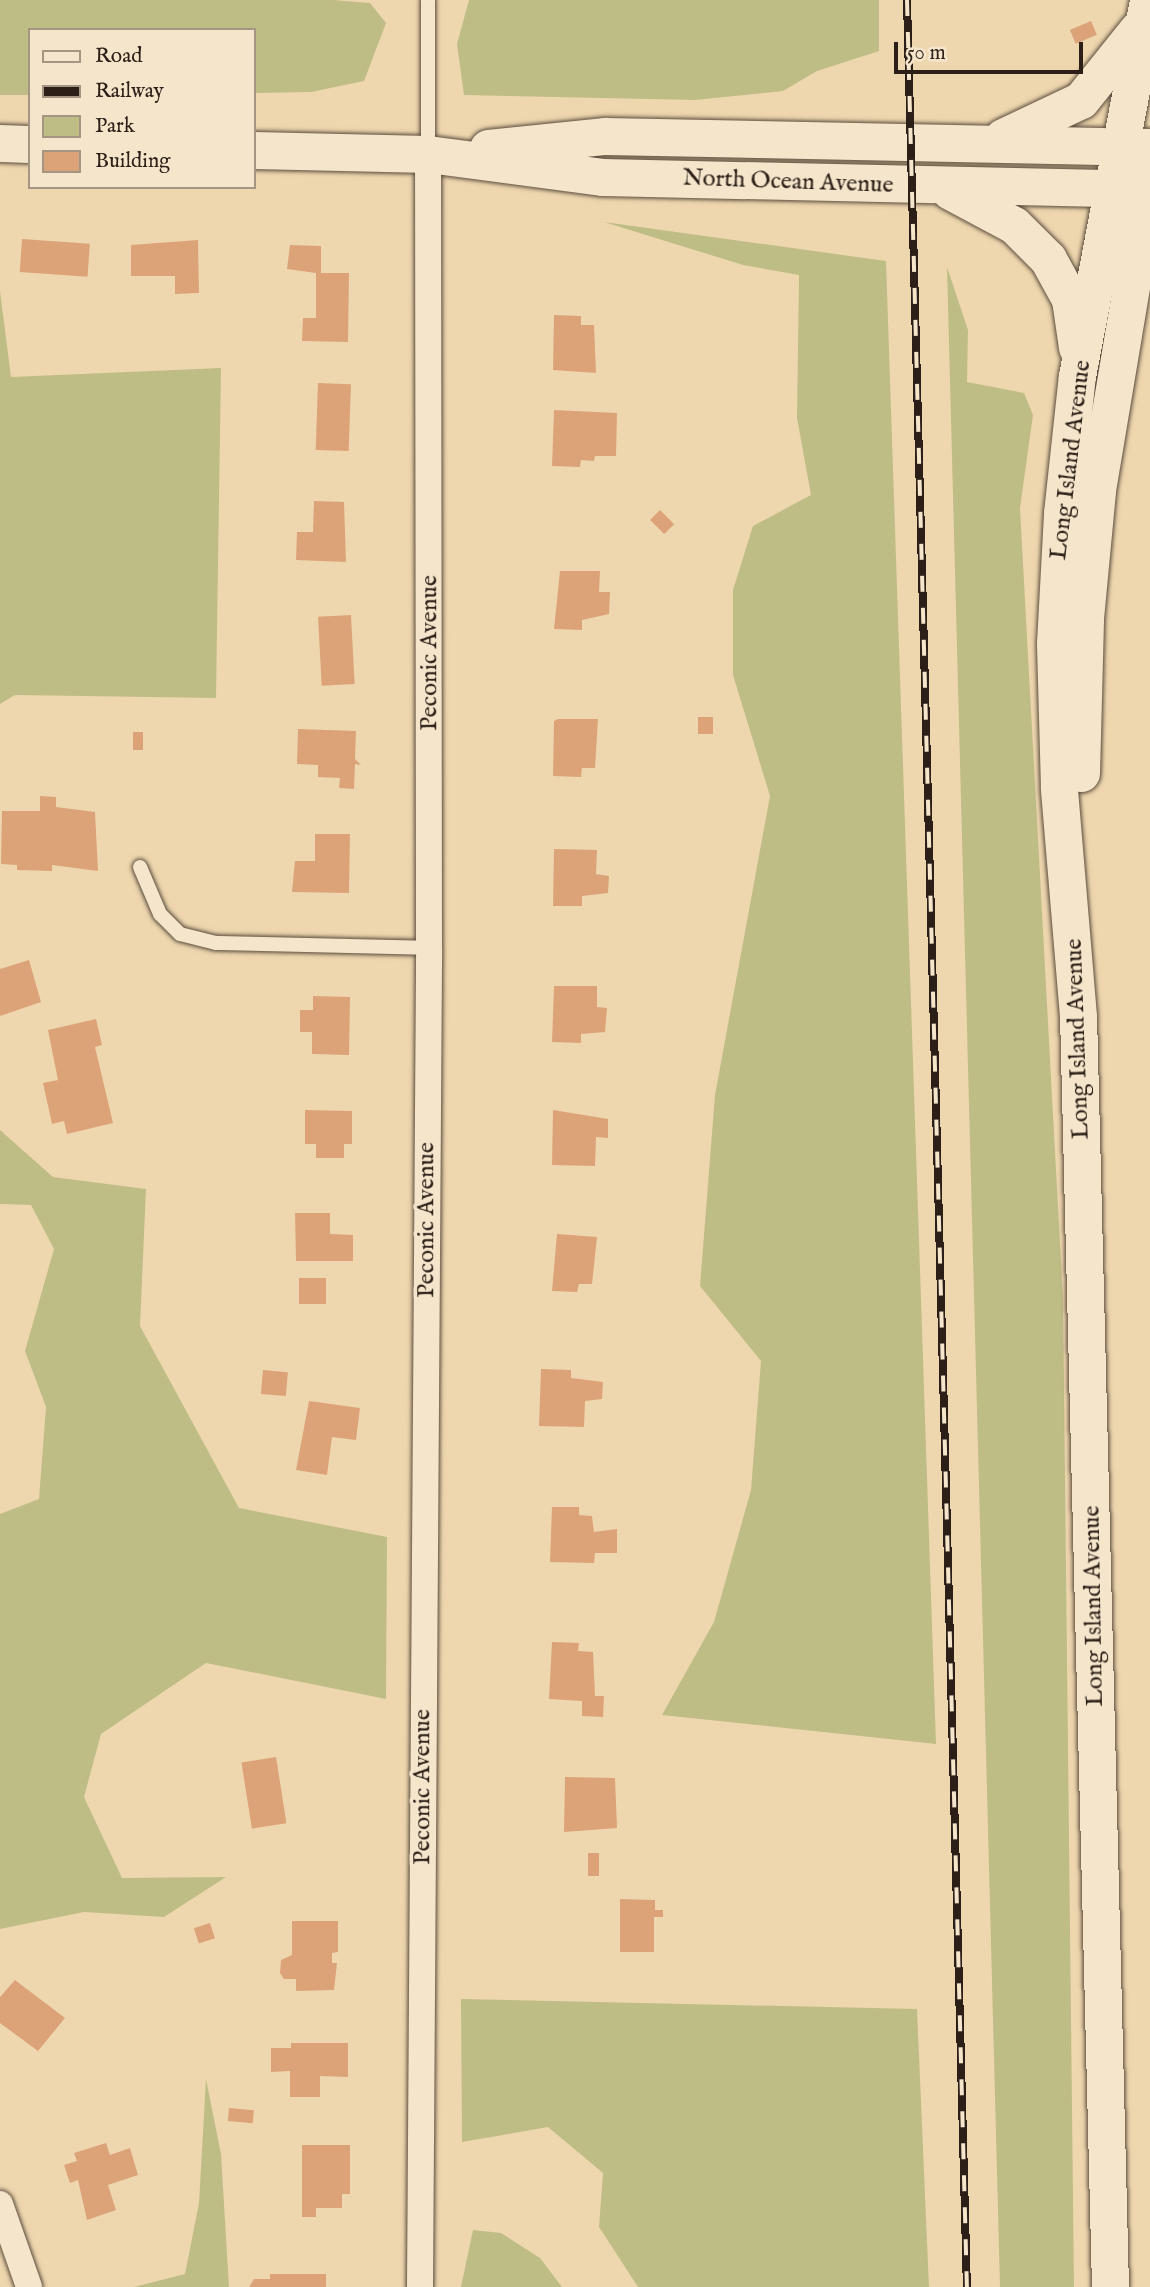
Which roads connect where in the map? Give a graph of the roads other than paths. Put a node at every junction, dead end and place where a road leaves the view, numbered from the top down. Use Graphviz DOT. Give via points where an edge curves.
graph roads {
  1 [pos="428,0"];
  2 [pos="1146,9"];
  3 [pos="986,142"];
  4 [pos="0,143"];
  5 [pos="28,144"];
  6 [pos="1136,147"];
  7 [pos="256,150"];
  8 [pos="428,154"];
  9 [pos="1140,185"];
  10 [pos="939,186"];
  11 [pos="1150,288"];
  12 [pos="1094,381"];
  13 [pos="140,867"];
  14 [pos="429,948"];
  15 [pos="0,2204"];
  16 [pos="29,2287"];
  17 [pos="420,2287"];
  18 [pos="1110,2287"];
  1 -- 8 [label="lane"];
  2 -- 3 [label="street" via="1115,64 1081,100 1034,127"];
  2 -- 6 [label="street, Long Island Avenue"];
  3 -- 6 [label="street, North Ocean Avenue"];
  3 -- 8 [label="street, North Ocean Avenue" via="605,136"];
  4 -- 5 [label="street"];
  6 -- 9 [label="street, Long Island Avenue"];
  7 -- 8 [label="street, North Ocean Avenue"];
  8 -- 10 [label="street, North Ocean Avenue" via="603,177"];
  8 -- 14 [label="street, Peconic Avenue"];
  9 -- 10 [label="street, North Ocean Avenue"];
  9 -- 12 [label="street, Long Island Avenue"];
  10 -- 12 [label="street" via="1014,225 1048,259 1076,322"];
  11 -- 12 [label="street"];
  12 -- 18 [label="street, Long Island Avenue" via="1062,513 1055,643 1059,788 1074,924"];
  13 -- 14 [label="lane" via="160,914 180,934 216,943"];
  14 -- 17 [label="street, Peconic Avenue"];
  15 -- 16 [label="street"];
}
